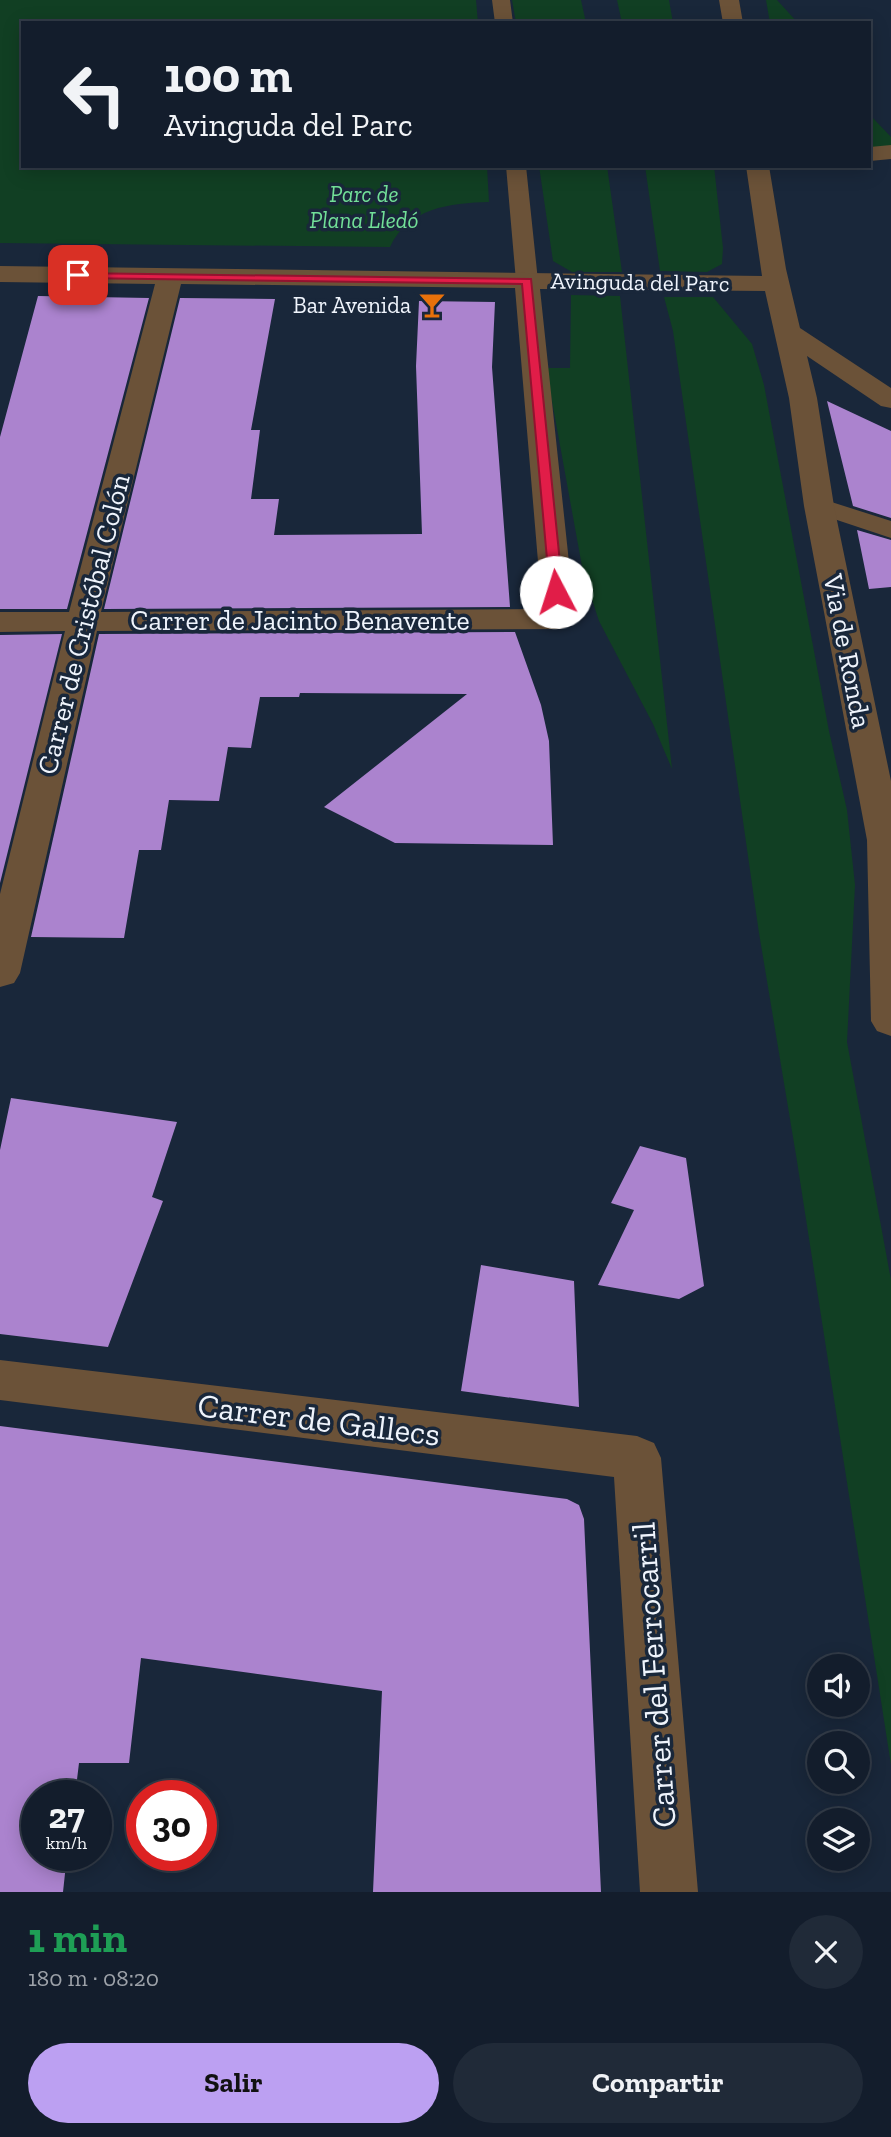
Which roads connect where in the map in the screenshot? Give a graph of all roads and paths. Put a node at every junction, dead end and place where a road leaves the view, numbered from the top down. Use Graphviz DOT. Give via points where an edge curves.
graph roads {
  1 [pos="501,0"];
  2 [pos="729,0"];
  3 [pos="504,21"];
  4 [pos="733,21"];
  5 [pos="891,152"];
  6 [pos="871,154"];
  7 [pos="516,168"];
  8 [pos="757,168"];
  9 [pos="0,274"];
  10 [pos="170,276"];
  11 [pos="527,281"];
  12 [pos="776,284"];
  13 [pos="790,333"];
  14 [pos="886,396"];
  15 [pos="803,397"];
  16 [pos="819,506"];
  17 [pos="891,530"];
  18 [pos="0,622"];
  19 [pos="83,622"];
  20 [pos="0,973"];
  21 [pos="890,1003"];
  22 [pos="0,1380"];
  23 [pos="637,1458"];
  24 [pos="669,1892"];
  1 -- 3 [label="lane"];
  2 -- 4 [label="street"];
  5 -- 6 [label="street"];
  7 -- 11 [label="lane"];
  8 -- 12 [label="street, Via de Ronda"];
  9 -- 10 [label="street, Avinguda del Parc"];
  10 -- 11 [label="street, Avinguda del Parc"];
  10 -- 19 [label="street, Carrer de Cristóbal Colón"];
  11 -- 12 [label="street, Avinguda del Parc"];
  11 -- 19 [label="street, Carrer de Jacinto Benavente" via="559,619"];
  12 -- 13 [label="street, Via de Ronda"];
  13 -- 14 [label="street"];
  13 -- 15 [label="street, Via de Ronda"];
  14 -- 15 [label="street"];
  15 -- 16 [label="street, Via de Ronda"];
  16 -- 17 [label="lane"];
  16 -- 21 [label="street, Via de Ronda" via="886,840"];
  18 -- 19 [label="street, Carrer de Jacinto Benavente"];
  19 -- 20 [label="street, Carrer de Cristóbal Colón"];
  22 -- 23 [label="street, Carrer de Gallecs"];
  23 -- 24 [label="street, Carrer del Ferrocarril"];
}
